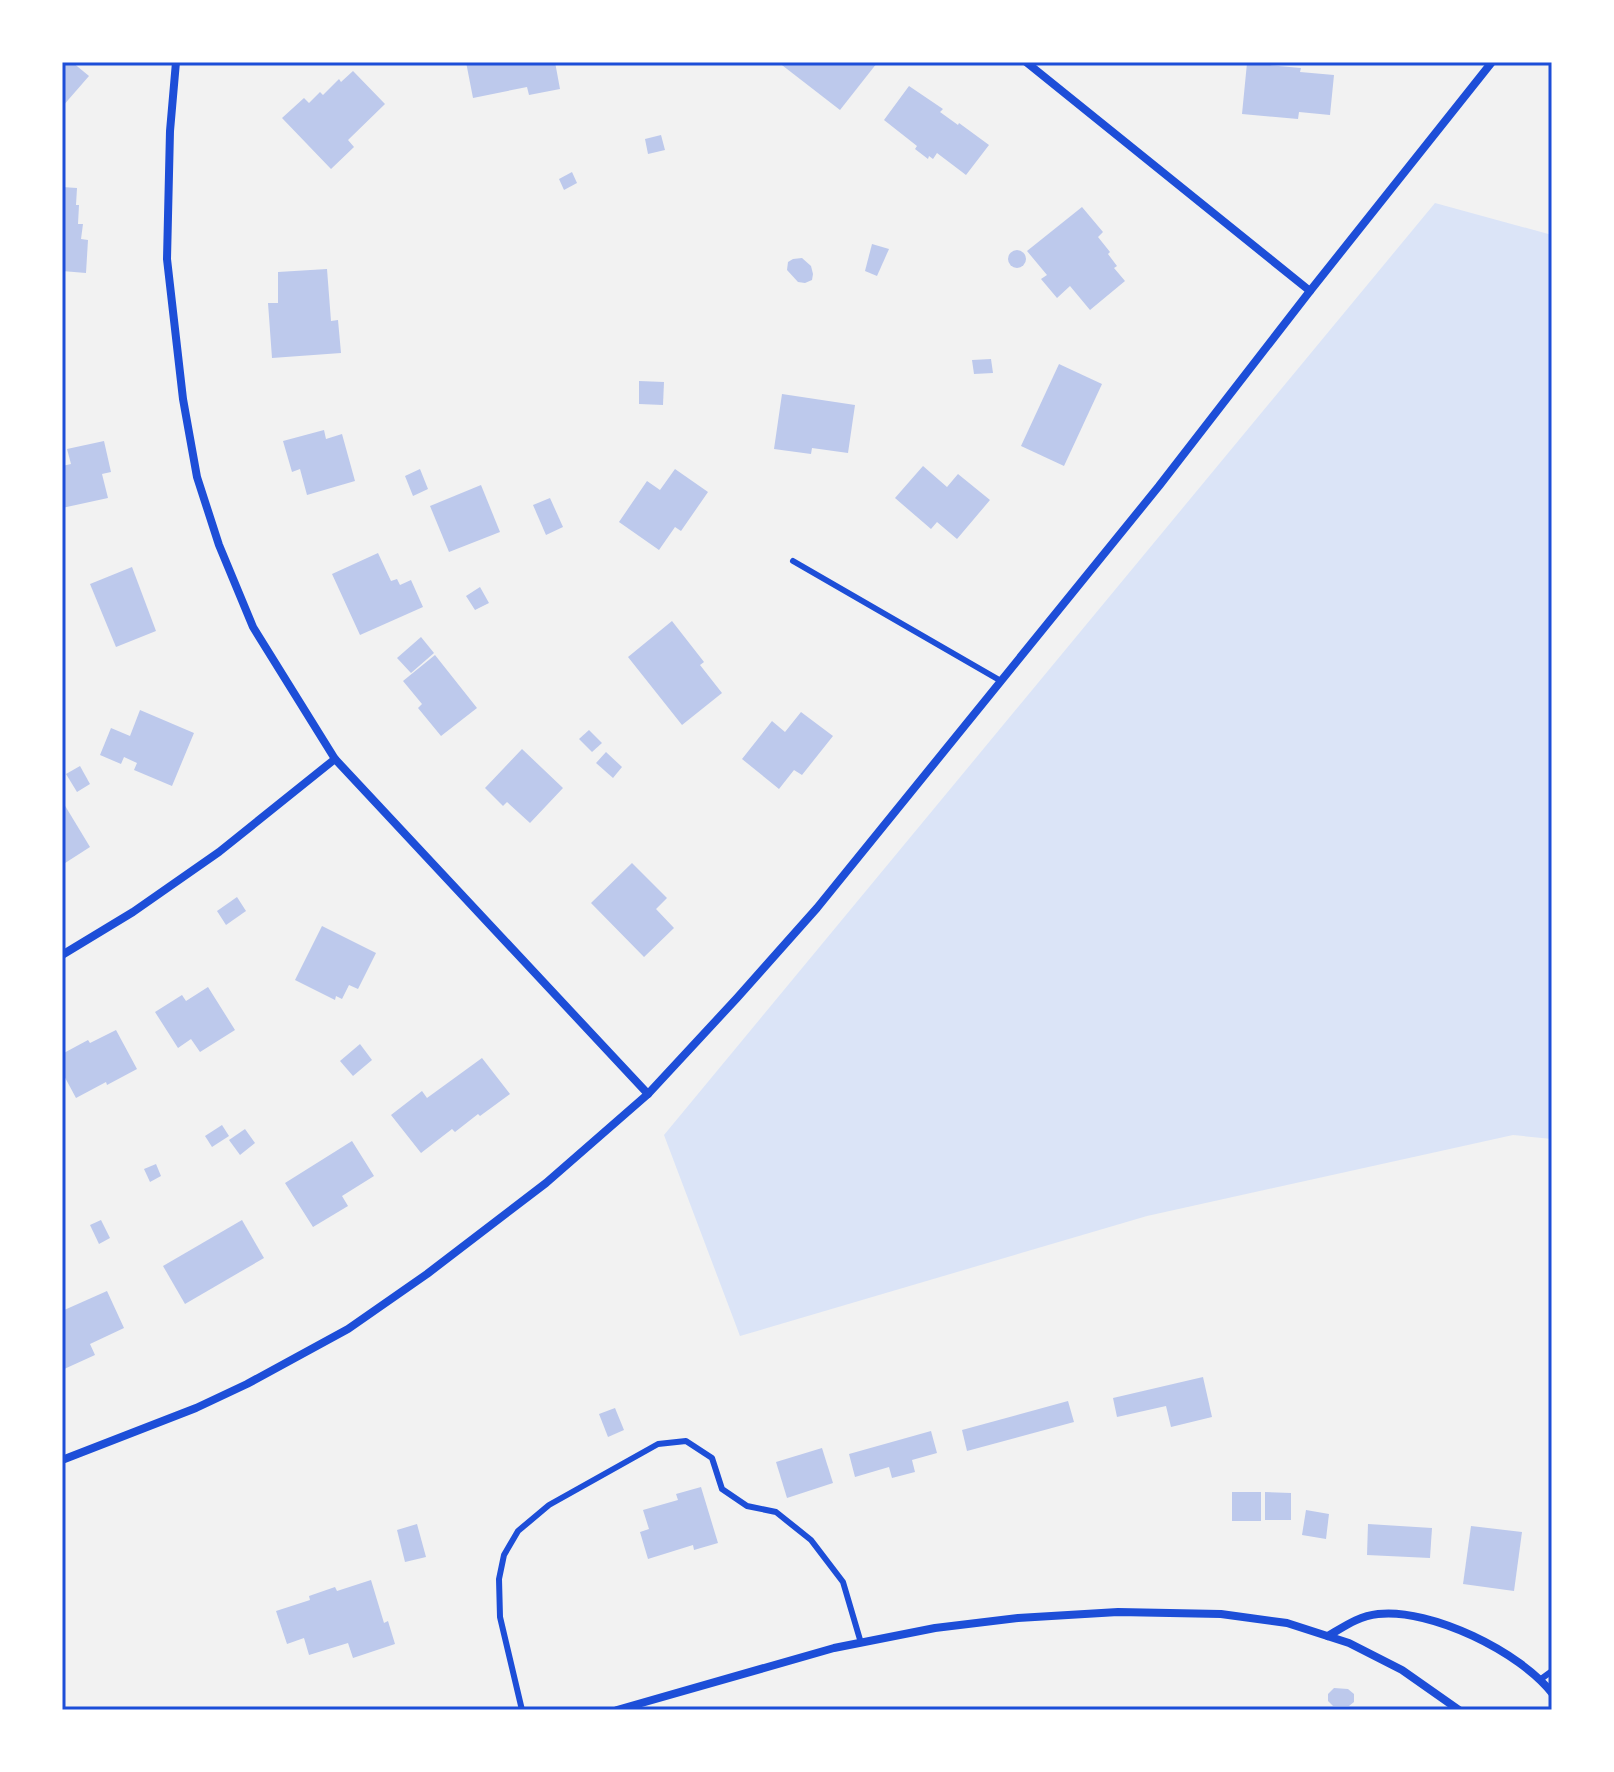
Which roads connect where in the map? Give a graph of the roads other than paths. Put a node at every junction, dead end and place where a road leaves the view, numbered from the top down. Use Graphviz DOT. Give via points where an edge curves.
graph roads {
  1 [pos="176,62"];
  2 [pos="1026,62"];
  3 [pos="1492,62"];
  4 [pos="1310,291"];
  5 [pos="793,561"];
  6 [pos="1001,681"];
  7 [pos="335,759"];
  8 [pos="62,955"];
  9 [pos="648,1094"];
  10 [pos="62,1460"];
  11 [pos="1328,1636"];
  12 [pos="861,1643"];
  13 [pos="1552,1671"];
  14 [pos="1541,1679"];
  15 [pos="1552,1693"];
  16 [pos="522,1710"];
  17 [pos="617,1710"];
  18 [pos="1459,1710"];
  1 -- 7 [label="street" via="167,259 197,477 253,627"];
  2 -- 4 [label="street"];
  3 -- 4 [label="street"];
  4 -- 6 [label="street"];
  5 -- 6 [label="lane"];
  6 -- 9 [label="street" via="817,908"];
  7 -- 8 [label="street" via="219,852"];
  7 -- 9 [label="street"];
  9 -- 10 [label="street" via="546,1183 348,1329 196,1408"];
  11 -- 12 [label="street" via="1287,1623 1221,1614 1118,1612 935,1628"];
  11 -- 14 [label="street" via="1355,1619 1402,1614 1483,1641"];
  11 -- 18 [label="street" via="1402,1670"];
  12 -- 16 [label="lane" via="843,1582 811,1540 776,1512 747,1506 722,1489 712,1458 686,1441 658,1444 549,1505 518,1531 504,1555 500,1617"];
  12 -- 17 [label="street"];
  13 -- 14 [label="lane"];
  14 -- 15 [label="street"];
}
